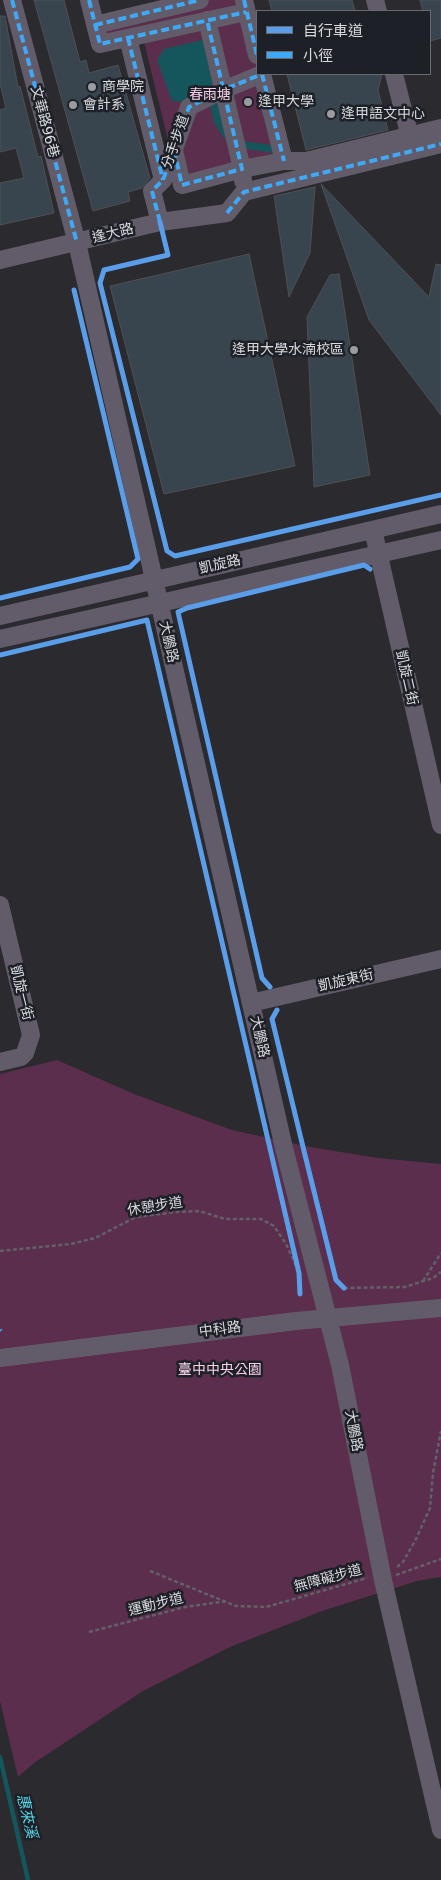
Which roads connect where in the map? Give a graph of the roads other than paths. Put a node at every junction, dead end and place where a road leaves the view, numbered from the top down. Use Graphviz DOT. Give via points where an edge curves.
graph roads {
  1 [pos="12,0"];
  2 [pos="89,0"];
  3 [pos="200,0"];
  4 [pos="245,6"];
  5 [pos="207,20"];
  6 [pos="95,25"];
  7 [pos="128,38"];
  8 [pos="256,51"];
  9 [pos="260,75"];
  10 [pos="262,75"];
  11 [pos="394,75"];
  12 [pos="215,93"];
  13 [pos="441,128"];
  14 [pos="410,137"];
  15 [pos="441,144"];
  16 [pos="174,150"];
  17 [pos="284,161"];
  18 [pos="242,170"];
  19 [pos="163,180"];
  20 [pos="244,192"];
  21 [pos="160,222"];
  22 [pos="77,243"];
  23 [pos="0,260"];
  24 [pos="441,514"];
  25 [pos="373,530"];
  26 [pos="441,540"];
  27 [pos="378,555"];
  28 [pos="154,580"];
  29 [pos="160,603"];
  30 [pos="0,616"];
  31 [pos="0,639"];
  32 [pos="441,825"];
  33 [pos="0,905"];
  34 [pos="441,959"];
  35 [pos="251,1003"];
  36 [pos="0,1062"];
  37 [pos="441,1308"];
  38 [pos="328,1317"];
  39 [pos="0,1358"];
  40 [pos="441,1830"];
  1 -- 22 [label="street, 文華路96巷"];
  2 -- 6 [label="street"];
  3 -- 6 [label="street"];
  4 -- 5 [label="street"];
  4 -- 8 [label="street"];
  5 -- 7 [label="street"];
  5 -- 12 [label="street"];
  6 -- 7 [label="street" via="100,44"];
  7 -- 19 [label="street"];
  9 -- 12 [label="street, 分手步道"];
  10 -- 17 [label="street"];
  11 -- 14 [label="street"];
  12 -- 16 [label="street, 分手步道" via="188,105"];
  12 -- 18 [label="street" via="236,143"];
  13 -- 14 [label="street"];
  14 -- 17 [label="street" via="306,161"];
  15 -- 20 [label="street"];
  16 -- 18 [label="street" via="182,185"];
  16 -- 19 [label="street, 分手步道"];
  17 -- 18 [label="street"];
  18 -- 20 [label="street"];
  19 -- 21 [label="street, 分手步道" via="152,191"];
  20 -- 21 [label="street, 逢大路" via="227,213"];
  21 -- 22 [label="street, 逢大路"];
  22 -- 23 [label="street, 逢大路"];
  22 -- 28 [label="street, 大鵬路"];
  24 -- 25 [label="street, 凱旋路"];
  25 -- 27 [label="street, 凱旋二街"];
  25 -- 28 [label="street, 凱旋路"];
  26 -- 27 [label="street, 凱旋路"];
  27 -- 29 [label="street, 凱旋路"];
  27 -- 32 [label="street, 凱旋二街"];
  28 -- 29 [label="street, 大鵬路"];
  28 -- 30 [label="street, 凱旋路"];
  29 -- 31 [label="street, 凱旋路"];
  29 -- 35 [label="street, 大鵬路"];
  33 -- 36 [label="street, 凱旋一街" via="32,1034 21,1057"];
  34 -- 35 [label="street, 凱旋東街"];
  35 -- 38 [label="street, 大鵬路"];
  37 -- 38 [label="street, 中科路"];
  38 -- 39 [label="street, 中科路"];
  38 -- 40 [label="street, 大鵬路" via="383,1580"];
}
